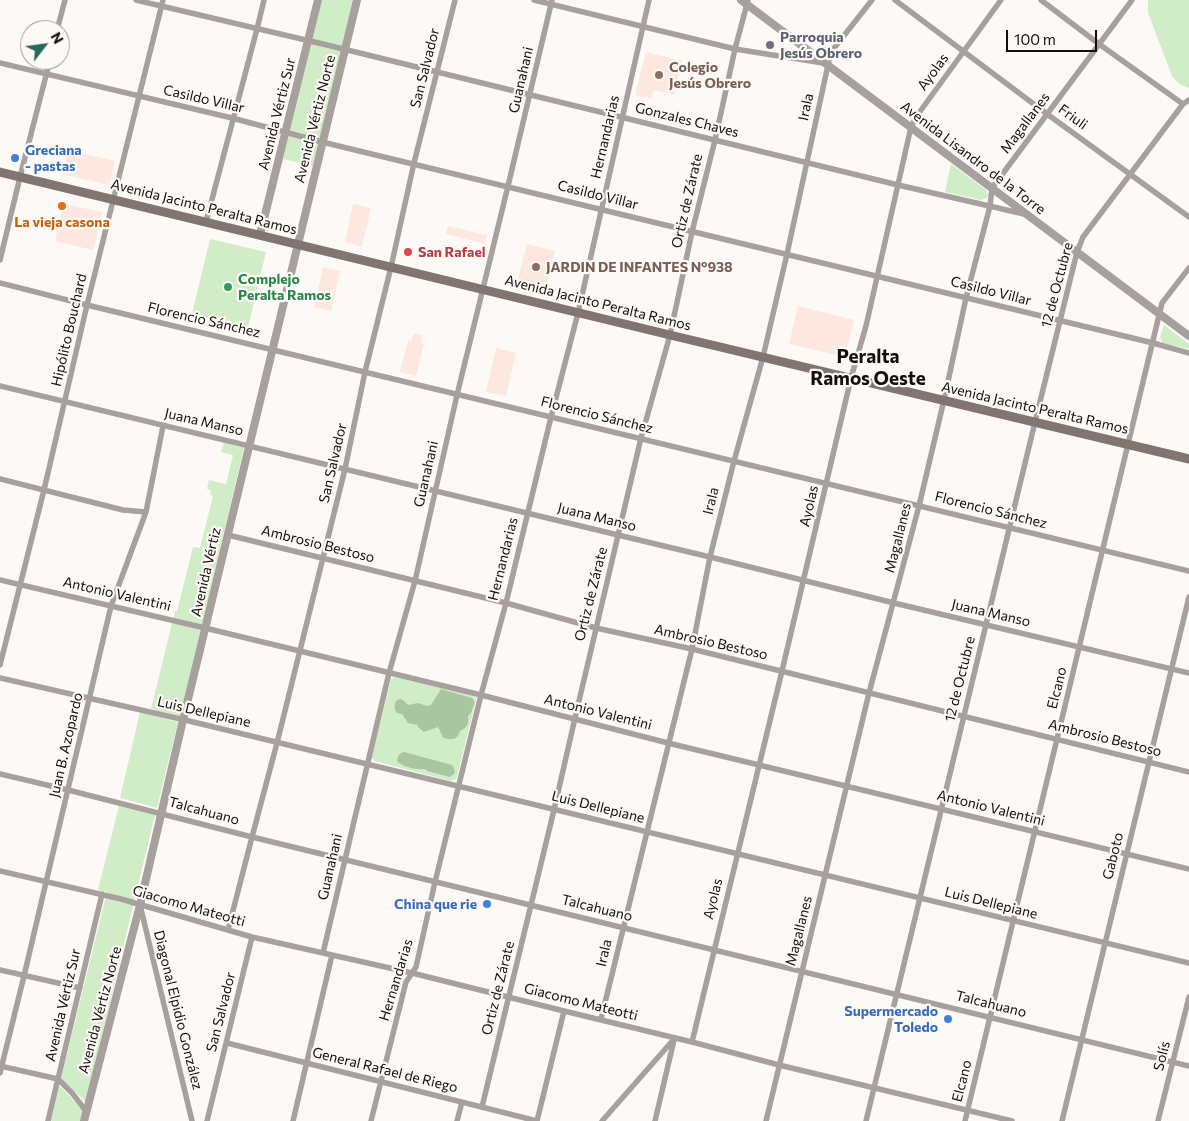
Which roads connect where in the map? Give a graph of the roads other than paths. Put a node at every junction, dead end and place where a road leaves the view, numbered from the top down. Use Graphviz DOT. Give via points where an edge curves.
graph roads {
  1 [pos="65,0"];
  2 [pos="136,0"];
  3 [pos="264,0"];
  4 [pos="318,0"];
  5 [pos="357,0"];
  6 [pos="456,0"];
  7 [pos="534,0"];
  8 [pos="649,0"];
  9 [pos="872,0"];
  10 [pos="895,0"];
  11 [pos="1001,0"];
  12 [pos="1041,0"];
  13 [pos="1132,0"];
  14 [pos="745,1"];
  15 [pos="552,2"];
  16 [pos="162,3"];
  17 [pos="60,20"];
  18 [pos="643,27"];
  19 [pos="257,29"];
  20 [pos="308,40"];
  21 [pos="1099,44"];
  22 [pos="735,49"];
  23 [pos="345,50"];
  24 [pos="963,51"];
  25 [pos="0,63"];
  26 [pos="826,64"];
  27 [pos="47,70"];
  28 [pos="436,72"];
  29 [pos="46,74"];
  30 [pos="530,95"];
  31 [pos="139,96"];
  32 [pos="1189,100"];
  33 [pos="1183,104"];
  34 [pos="1047,114"];
  35 [pos="232,118"];
  36 [pos="622,118"];
  37 [pos="911,127"];
  38 [pos="285,132"];
  39 [pos="715,140"];
  40 [pos="322,142"];
  41 [pos="807,162"];
  42 [pos="414,164"];
  43 [pos="0,172"];
  44 [pos="1130,175"];
  45 [pos="20,177"];
  46 [pos="898,185"];
  47 [pos="508,186"];
  48 [pos="992,188"];
  49 [pos="113,199"];
  50 [pos="990,206"];
  51 [pos="601,209"];
  52 [pos="1029,215"];
  53 [pos="1189,217"];
  54 [pos="206,222"];
  55 [pos="692,232"];
  56 [pos="260,235"];
  57 [pos="298,244"];
  58 [pos="1077,252"];
  59 [pos="787,254"];
  60 [pos="0,260"];
  61 [pos="391,267"];
  62 [pos="1189,268"];
  63 [pos="876,276"];
  64 [pos="0,283"];
  65 [pos="483,290"];
  66 [pos="966,298"];
  67 [pos="87,305"];
  68 [pos="578,313"];
  69 [pos="1160,313"];
  70 [pos="1060,321"];
  71 [pos="670,335"];
  72 [pos="1189,336"];
  73 [pos="1153,342"];
  74 [pos="272,349"];
  75 [pos="1189,353"];
  76 [pos="763,357"];
  77 [pos="365,372"];
  78 [pos="851,378"];
  79 [pos="0,386"];
  80 [pos="457,395"];
  81 [pos="944,400"];
  82 [pos="64,401"];
  83 [pos="551,417"];
  84 [pos="1035,422"];
  85 [pos="163,426"];
  86 [pos="641,438"];
  87 [pos="1129,444"];
  88 [pos="249,446"];
  89 [pos="1189,459"];
  90 [pos="734,461"];
  91 [pos="345,469"];
  92 [pos="0,479"];
  93 [pos="827,483"];
  94 [pos="44,490"];
  95 [pos="435,491"];
  96 [pos="919,506"];
  97 [pos="146,512"];
  98 [pos="528,513"];
  99 [pos="1010,528"];
  100 [pos="228,535"];
  101 [pos="618,536"];
  102 [pos="1103,550"];
  103 [pos="710,556"];
  104 [pos="323,558"];
  105 [pos="1189,571"];
  106 [pos="0,580"];
  107 [pos="804,580"];
  108 [pos="414,581"];
  109 [pos="20,585"];
  110 [pos="1189,597"];
  111 [pos="506,602"];
  112 [pos="894,603"];
  113 [pos="111,606"];
  114 [pos="986,624"];
  115 [pos="206,628"];
  116 [pos="596,628"];
  117 [pos="1080,647"];
  118 [pos="692,649"];
  119 [pos="300,651"];
  120 [pos="0,666"];
  121 [pos="1172,669"];
  122 [pos="782,671"];
  123 [pos="389,673"];
  124 [pos="1189,673"];
  125 [pos="0,678"];
  126 [pos="869,693"];
  127 [pos="481,695"];
  128 [pos="90,699"];
  129 [pos="964,716"];
  130 [pos="574,718"];
  131 [pos="183,720"];
  132 [pos="1058,739"];
  133 [pos="277,743"];
  134 [pos="668,743"];
  135 [pos="1149,762"];
  136 [pos="367,764"];
  137 [pos="759,765"];
  138 [pos="1189,772"];
  139 [pos="0,774"];
  140 [pos="847,786"];
  141 [pos="459,787"];
  142 [pos="68,790"];
  143 [pos="941,809"];
  144 [pos="554,810"];
  145 [pos="161,813"];
  146 [pos="646,832"];
  147 [pos="1035,832"];
  148 [pos="252,837"];
  149 [pos="737,854"];
  150 [pos="1127,854"];
  151 [pos="345,859"];
  152 [pos="1189,869"];
  153 [pos="0,871"];
  154 [pos="825,875"];
  155 [pos="46,881"];
  156 [pos="435,882"];
  157 [pos="102,894"];
  158 [pos="920,898"];
  159 [pos="140,905"];
  160 [pos="531,905"];
  161 [pos="1014,921"];
  162 [pos="623,928"];
  163 [pos="228,930"];
  164 [pos="252,937"];
  165 [pos="1105,943"];
  166 [pos="714,950"];
  167 [pos="323,952"];
  168 [pos="332,955"];
  169 [pos="1189,963"];
  170 [pos="0,970"];
  171 [pos="802,971"];
  172 [pos="412,973"];
  173 [pos="24,976"];
  174 [pos="80,988"];
  175 [pos="896,994"];
  176 [pos="508,997"];
  177 [pos="1189,997"];
  178 [pos="564,1011"];
  179 [pos="990,1017"];
  180 [pos="601,1020"];
  181 [pos="675,1038"];
  182 [pos="1082,1040"];
  183 [pos="692,1042"];
  184 [pos="227,1043"];
  185 [pos="1173,1062"];
  186 [pos="306,1063"];
  187 [pos="780,1065"];
  188 [pos="1189,1066"];
  189 [pos="0,1068"];
  190 [pos="58,1079"];
  191 [pos="381,1082"];
  192 [pos="874,1088"];
  193 [pos="462,1102"];
  194 [pos="482,1107"];
  195 [pos="968,1110"];
  196 [pos="86,1111"];
  197 [pos="48,1121"];
  198 [pos="84,1121"];
  199 [pos="192,1121"];
  200 [pos="206,1121"];
  201 [pos="293,1121"];
  202 [pos="372,1121"];
  203 [pos="457,1121"];
  204 [pos="537,1121"];
  205 [pos="602,1121"];
  206 [pos="654,1121"];
  207 [pos="766,1121"];
  208 [pos="866,1121"];
  209 [pos="965,1121"];
  210 [pos="1012,1121"];
  211 [pos="1062,1121"];
  212 [pos="1158,1121"];
  1 -- 17 [label="street"];
  2 -- 16 [label="street, Gonzales Chaves"];
  3 -- 19 [label="street"];
  4 -- 20 [label="street, Avenida Vértiz Sur"];
  5 -- 23 [label="street, Avenida Vértiz Norte"];
  6 -- 28 [label="street, San Salvador"];
  7 -- 15 [label="street"];
  8 -- 18 [label="street, Hernandarias"];
  9 -- 26 [label="street, Irala" via="831,52"];
  10 -- 24 [label="street, Friuli"];
  11 -- 24 [label="street, Ayolas"];
  12 -- 21 [label="street"];
  13 -- 21 [label="street, Magallanes"];
  14 -- 22 [label="street, Ortiz de Zárate"];
  14 -- 26 [label="street, Avenida Lisandro de la Torre"];
  15 -- 18 [label="street"];
  15 -- 30 [label="street, Guanahani"];
  16 -- 19 [label="street, Gonzales Chaves"];
  16 -- 31 [label="street, Hipólito Bouchard"];
  18 -- 22 [label="street"];
  18 -- 36 [label="street, Hernandarias"];
  19 -- 20 [label="street, Gonzales Chaves"];
  19 -- 35 [label="street"];
  20 -- 23 [label="street, Gonzales Chaves"];
  20 -- 38 [label="street, Avenida Vértiz Sur"];
  21 -- 33 [label="street"];
  21 -- 34 [label="street, Magallanes"];
  22 -- 26 [label="street"];
  22 -- 39 [label="street, Ortiz de Zárate"];
  23 -- 28 [label="street, Gonzales Chaves"];
  23 -- 40 [label="street, Avenida Vértiz Norte"];
  24 -- 34 [label="street, Friuli"];
  24 -- 37 [label="street, Ayolas"];
  25 -- 29 [label="street, Casildo Villar"];
  26 -- 37 [label="street, Avenida Lisandro de la Torre"];
  26 -- 41 [label="street, Irala"];
  27 -- 29 [label="street"];
  28 -- 30 [label="street, Gonzales Chaves"];
  28 -- 42 [label="street, San Salvador"];
  29 -- 31 [label="street, Casildo Villar"];
  29 -- 45 [label="street"];
  30 -- 36 [label="street, Gonzales Chaves"];
  30 -- 47 [label="street, Guanahani"];
  31 -- 35 [label="street, Casildo Villar"];
  31 -- 49 [label="street, Hipólito Bouchard"];
  32 -- 33 [label="street, 12 de Octubre"];
  33 -- 44 [label="street, 12 de Octubre"];
  34 -- 44 [label="street, Friuli"];
  34 -- 48 [label="street, Magallanes"];
  35 -- 38 [label="street, Casildo Villar"];
  35 -- 54 [label="street"];
  36 -- 39 [label="street, Gonzales Chaves"];
  36 -- 51 [label="street, Hernandarias"];
  37 -- 46 [label="street, Ayolas"];
  37 -- 48 [label="street, Avenida Lisandro de la Torre"];
  38 -- 40 [label="street, Casildo Villar"];
  38 -- 56 [label="street, Avenida Vértiz Sur"];
  39 -- 41 [label="street, Gonzales Chaves"];
  39 -- 55 [label="street, Ortiz de Zárate"];
  40 -- 42 [label="street, Casildo Villar"];
  40 -- 57 [label="street, Avenida Vértiz Norte"];
  41 -- 46 [label="street, Gonzales Chaves"];
  41 -- 59 [label="street, Irala"];
  42 -- 47 [label="street, Casildo Villar"];
  42 -- 61 [label="street, San Salvador"];
  43 -- 45 [label="main road, Avenida Jacinto Peralta Ramos"];
  44 -- 53 [label="street, Friuli"];
  44 -- 58 [label="street, 12 de Octubre" via="1083,237"];
  45 -- 49 [label="main road, Avenida Jacinto Peralta Ramos"];
  45 -- 60 [label="street"];
  46 -- 50 [label="street, Gonzales Chaves"];
  46 -- 63 [label="street, Ayolas"];
  47 -- 51 [label="street, Casildo Villar"];
  47 -- 65 [label="street, Guanahani"];
  48 -- 50 [label="street, Magallanes"];
  48 -- 52 [label="street, Avenida Lisandro de la Torre"];
  49 -- 54 [label="main road, Avenida Jacinto Peralta Ramos"];
  49 -- 67 [label="street, Hipólito Bouchard"];
  50 -- 52 [label="street, Gonzales Chaves"];
  50 -- 66 [label="street, Magallanes"];
  51 -- 55 [label="street, Casildo Villar"];
  51 -- 68 [label="street, Hernandarias"];
  52 -- 58 [label="street, Avenida Lisandro de la Torre"];
  54 -- 56 [label="main road, Avenida Jacinto Peralta Ramos"];
  55 -- 59 [label="street, Casildo Villar"];
  55 -- 71 [label="street, Ortiz de Zárate"];
  56 -- 57 [label="main road, Avenida Jacinto Peralta Ramos"];
  57 -- 61 [label="main road, Avenida Jacinto Peralta Ramos"];
  57 -- 74 [label="street, Avenida Vértiz"];
  58 -- 69 [label="street, Avenida Lisandro de la Torre"];
  58 -- 70 [label="street, 12 de Octubre"];
  59 -- 63 [label="street, Casildo Villar"];
  59 -- 76 [label="street, Irala"];
  61 -- 65 [label="main road, Avenida Jacinto Peralta Ramos"];
  61 -- 77 [label="street, San Salvador"];
  62 -- 69 [label="street, Elcano" via="1162,303"];
  63 -- 66 [label="street, Casildo Villar"];
  63 -- 78 [label="street, Ayolas"];
  64 -- 67 [label="street, Florencio Sánchez"];
  65 -- 68 [label="main road, Avenida Jacinto Peralta Ramos"];
  65 -- 80 [label="street, Guanahani"];
  66 -- 70 [label="street, Casildo Villar"];
  66 -- 81 [label="street, Magallanes"];
  67 -- 74 [label="street, Florencio Sánchez"];
  67 -- 82 [label="street, Hipólito Bouchard"];
  68 -- 71 [label="main road, Avenida Jacinto Peralta Ramos"];
  68 -- 83 [label="street, Hernandarias"];
  69 -- 72 [label="street, Avenida Lisandro de la Torre"];
  69 -- 73 [label="street, Elcano"];
  70 -- 73 [label="street, Casildo Villar"];
  70 -- 84 [label="street, 12 de Octubre"];
  71 -- 76 [label="main road, Avenida Jacinto Peralta Ramos"];
  71 -- 86 [label="street, Ortiz de Zárate"];
  73 -- 75 [label="street, Casildo Villar"];
  73 -- 87 [label="street, Elcano"];
  74 -- 77 [label="street, Florencio Sánchez"];
  74 -- 88 [label="street, Avenida Vértiz"];
  76 -- 78 [label="main road, Avenida Jacinto Peralta Ramos"];
  76 -- 90 [label="street, Irala"];
  77 -- 80 [label="street, Florencio Sánchez"];
  77 -- 91 [label="street, San Salvador"];
  78 -- 81 [label="main road, Avenida Jacinto Peralta Ramos"];
  78 -- 93 [label="street, Ayolas"];
  79 -- 82 [label="street, Juana Manso"];
  80 -- 83 [label="street, Florencio Sánchez"];
  80 -- 95 [label="street, Guanahani"];
  81 -- 84 [label="main road, Avenida Jacinto Peralta Ramos"];
  81 -- 96 [label="street, Magallanes"];
  82 -- 85 [label="street, Juana Manso"];
  82 -- 94 [label="street, Hipólito Bouchard"];
  83 -- 86 [label="street, Florencio Sánchez"];
  83 -- 98 [label="street, Hernandarias"];
  84 -- 87 [label="main road, Avenida Jacinto Peralta Ramos"];
  84 -- 99 [label="street, 12 de Octubre"];
  85 -- 88 [label="street, Juana Manso"];
  85 -- 97 [label="street, Juan B. Azopardo"];
  86 -- 90 [label="street, Florencio Sánchez"];
  86 -- 101 [label="street, Ortiz de Zárate"];
  87 -- 89 [label="main road, Avenida Jacinto Peralta Ramos"];
  87 -- 102 [label="street, Elcano"];
  88 -- 91 [label="street, Juana Manso"];
  88 -- 100 [label="street, Avenida Vértiz"];
  90 -- 93 [label="street, Florencio Sánchez"];
  90 -- 103 [label="street, Irala"];
  91 -- 95 [label="street, Juana Manso"];
  91 -- 104 [label="street, San Salvador"];
  92 -- 94 [label="street"];
  93 -- 96 [label="street, Florencio Sánchez"];
  93 -- 107 [label="street, Ayolas"];
  94 -- 97 [label="street" via="123,510"];
  94 -- 109 [label="street, Hipólito Bouchard"];
  95 -- 98 [label="street, Juana Manso"];
  95 -- 108 [label="street, Guanahani"];
  96 -- 99 [label="street, Florencio Sánchez"];
  96 -- 112 [label="street, Magallanes"];
  97 -- 113 [label="street, Juan B. Azopardo"];
  98 -- 101 [label="street, Juana Manso"];
  98 -- 111 [label="street, Hernandarias"];
  99 -- 102 [label="street, Florencio Sánchez"];
  99 -- 114 [label="street, 12 de Octubre"];
  100 -- 104 [label="street, Ambrosio Bestoso"];
  100 -- 115 [label="street, Avenida Vértiz"];
  101 -- 103 [label="street, Juana Manso"];
  101 -- 116 [label="street, Ortiz de Zárate"];
  102 -- 105 [label="street, Florencio Sánchez"];
  102 -- 117 [label="street, Elcano"];
  103 -- 107 [label="street, Juana Manso"];
  103 -- 118 [label="street, Irala"];
  104 -- 108 [label="street, Ambrosio Bestoso"];
  104 -- 119 [label="street, San Salvador"];
  106 -- 109 [label="street, Antonio Valentini"];
  107 -- 112 [label="street, Juana Manso"];
  107 -- 122 [label="street, Ayolas"];
  108 -- 111 [label="street, Ambrosio Bestoso"];
  108 -- 123 [label="street, Guanahani"];
  109 -- 113 [label="street, Antonio Valentini"];
  109 -- 120 [label="street, Hipólito Bouchard"];
  110 -- 121 [label="street, Gaboto"];
  111 -- 116 [label="street, Ambrosio Bestoso"];
  111 -- 127 [label="street, Hernandarias"];
  112 -- 114 [label="street, Juana Manso"];
  112 -- 126 [label="street, Magallanes"];
  113 -- 115 [label="street, Antonio Valentini"];
  113 -- 128 [label="street, Juan B. Azopardo"];
  114 -- 117 [label="street, Juana Manso"];
  114 -- 129 [label="street, 12 de Octubre"];
  115 -- 119 [label="street, Antonio Valentini"];
  115 -- 131 [label="street, Avenida Vértiz"];
  116 -- 118 [label="street, Ambrosio Bestoso"];
  116 -- 130 [label="street, Ortiz de Zárate"];
  117 -- 121 [label="street, Juana Manso"];
  117 -- 132 [label="street, Elcano"];
  118 -- 122 [label="street, Ambrosio Bestoso"];
  118 -- 134 [label="street, Irala"];
  119 -- 123 [label="street, Antonio Valentini"];
  119 -- 133 [label="street, San Salvador"];
  121 -- 124 [label="street, Juana Manso"];
  121 -- 135 [label="street, Gaboto"];
  122 -- 126 [label="street, Ambrosio Bestoso"];
  122 -- 137 [label="street, Ayolas"];
  123 -- 127 [label="street, Antonio Valentini"];
  123 -- 136 [label="street, Guanahani"];
  125 -- 128 [label="street, Luis Dellepiane"];
  126 -- 129 [label="street, Ambrosio Bestoso"];
  126 -- 140 [label="street, Magallanes"];
  127 -- 130 [label="street, Antonio Valentini"];
  127 -- 141 [label="street, Hernandarias"];
  128 -- 131 [label="street, Luis Dellepiane"];
  128 -- 142 [label="street, Juan B. Azopardo"];
  129 -- 132 [label="street, Ambrosio Bestoso"];
  129 -- 143 [label="street, 12 de Octubre"];
  130 -- 134 [label="street, Antonio Valentini"];
  130 -- 144 [label="street, Ortiz de Zárate"];
  131 -- 133 [label="street, Luis Dellepiane"];
  131 -- 145 [label="street, Avenida Vértiz"];
  132 -- 135 [label="street, Ambrosio Bestoso"];
  132 -- 147 [label="street, Elcano"];
  133 -- 136 [label="street, Luis Dellepiane"];
  133 -- 148 [label="street, San Salvador"];
  134 -- 137 [label="street, Antonio Valentini"];
  134 -- 146 [label="street, Irala"];
  135 -- 138 [label="street, Ambrosio Bestoso"];
  135 -- 150 [label="street, Gaboto"];
  136 -- 141 [label="street, Luis Dellepiane"];
  136 -- 151 [label="street, Guanahani"];
  137 -- 140 [label="street, Antonio Valentini"];
  137 -- 149 [label="street, Ayolas"];
  139 -- 142 [label="street, Talcahuano"];
  140 -- 143 [label="street, Antonio Valentini"];
  140 -- 154 [label="street, Magallanes"];
  141 -- 144 [label="street, Luis Dellepiane"];
  141 -- 156 [label="street, Hernandarias"];
  142 -- 145 [label="street, Talcahuano"];
  142 -- 155 [label="street, Juan B. Azopardo"];
  143 -- 147 [label="street, Antonio Valentini"];
  143 -- 158 [label="street, 12 de Octubre"];
  144 -- 146 [label="street, Luis Dellepiane"];
  144 -- 160 [label="street, Ortiz de Zárate"];
  145 -- 148 [label="street, Talcahuano"];
  145 -- 159 [label="street, Avenida Vértiz"];
  146 -- 149 [label="street, Luis Dellepiane"];
  146 -- 162 [label="street, Irala"];
  147 -- 150 [label="street, Antonio Valentini"];
  147 -- 161 [label="street, Elcano"];
  148 -- 151 [label="street, Talcahuano"];
  148 -- 163 [label="street, San Salvador"];
  149 -- 154 [label="street, Luis Dellepiane"];
  149 -- 166 [label="street, Ayolas"];
  150 -- 152 [label="street, Antonio Valentini"];
  150 -- 165 [label="street, Gaboto"];
  151 -- 156 [label="street, Talcahuano"];
  151 -- 167 [label="street, Guanahani"];
  153 -- 155 [label="street, Giacomo Mateotti"];
  154 -- 158 [label="street, Luis Dellepiane"];
  154 -- 171 [label="street, Magallanes"];
  155 -- 157 [label="street, Giacomo Mateotti"];
  155 -- 173 [label="street, Juan B. Azopardo"];
  156 -- 160 [label="street, Talcahuano"];
  156 -- 172 [label="street, Hernandarias"];
  157 -- 159 [label="street, Giacomo Mateotti"];
  157 -- 174 [label="street, Avenida Vértiz Sur"];
  158 -- 161 [label="street, Luis Dellepiane"];
  158 -- 175 [label="street, 12 de Octubre"];
  159 -- 163 [label="street, Giacomo Mateotti"];
  159 -- 196 [label="street, Avenida Vértiz Norte"];
  159 -- 199 [label="street, Diagonal Elpidio González"];
  160 -- 162 [label="street, Talcahuano"];
  160 -- 176 [label="street, Ortiz de Zárate"];
  161 -- 165 [label="street, Luis Dellepiane"];
  161 -- 179 [label="street, Elcano"];
  162 -- 166 [label="street, Talcahuano"];
  162 -- 180 [label="street, Irala"];
  163 -- 164 [label="street, Giacomo Mateotti"];
  164 -- 167 [label="street, Giacomo Mateotti"];
  164 -- 184 [label="street, San Salvador"];
  165 -- 169 [label="street, Luis Dellepiane"];
  165 -- 182 [label="street, Gaboto"];
  166 -- 171 [label="street, Talcahuano"];
  166 -- 183 [label="street, Ayolas"];
  167 -- 168 [label="street, Giacomo Mateotti"];
  168 -- 172 [label="street, Giacomo Mateotti"];
  168 -- 186 [label="street"];
  170 -- 173 [label="street"];
  171 -- 175 [label="street, Talcahuano"];
  171 -- 187 [label="street, Magallanes"];
  172 -- 176 [label="street, Giacomo Mateotti"];
  172 -- 191 [label="street, Hernandarias" via="406,982"];
  173 -- 174 [label="street"];
  173 -- 189 [label="street, Juan B. Azopardo"];
  174 -- 190 [label="street, Avenida Vértiz Sur"];
  175 -- 179 [label="street, Talcahuano"];
  175 -- 192 [label="street, 12 de Octubre"];
  176 -- 178 [label="street, Giacomo Mateotti"];
  176 -- 194 [label="street, Ortiz de Zárate"];
  177 -- 185 [label="street, Solís"];
  178 -- 180 [label="street, Giacomo Mateotti"];
  178 -- 204 [label="street"];
  179 -- 182 [label="street, Talcahuano"];
  179 -- 195 [label="street, Elcano"];
  180 -- 181 [label="street, Giacomo Mateotti"];
  181 -- 183 [label="street, Giacomo Mateotti"];
  181 -- 205 [label="street"];
  181 -- 206 [label="street"];
  182 -- 185 [label="street, Talcahuano"];
  182 -- 211 [label="street, Gaboto"];
  183 -- 187 [label="street, Giacomo Mateotti"];
  184 -- 186 [label="street, General Rafael de Riego"];
  184 -- 200 [label="street, San Salvador"];
  185 -- 188 [label="street, Talcahuano"];
  185 -- 212 [label="street, Solís"];
  186 -- 191 [label="street, General Rafael de Riego"];
  186 -- 201 [label="street"];
  187 -- 192 [label="street, Giacomo Mateotti"];
  187 -- 207 [label="street, Magallanes"];
  189 -- 190 [label="street"];
  190 -- 196 [label="street"];
  190 -- 197 [label="street, Avenida Vértiz Sur"];
  191 -- 193 [label="street, General Rafael de Riego"];
  191 -- 202 [label="street, Hernandarias"];
  192 -- 195 [label="street, Giacomo Mateotti"];
  192 -- 208 [label="street, 12 de Octubre"];
  193 -- 194 [label="street, General Rafael de Riego"];
  193 -- 203 [label="street"];
  194 -- 204 [label="street, General Rafael de Riego"];
  195 -- 209 [label="street, Elcano"];
  195 -- 210 [label="street, Giacomo Mateotti"];
  196 -- 198 [label="street, Avenida Vértiz Norte"];
}
